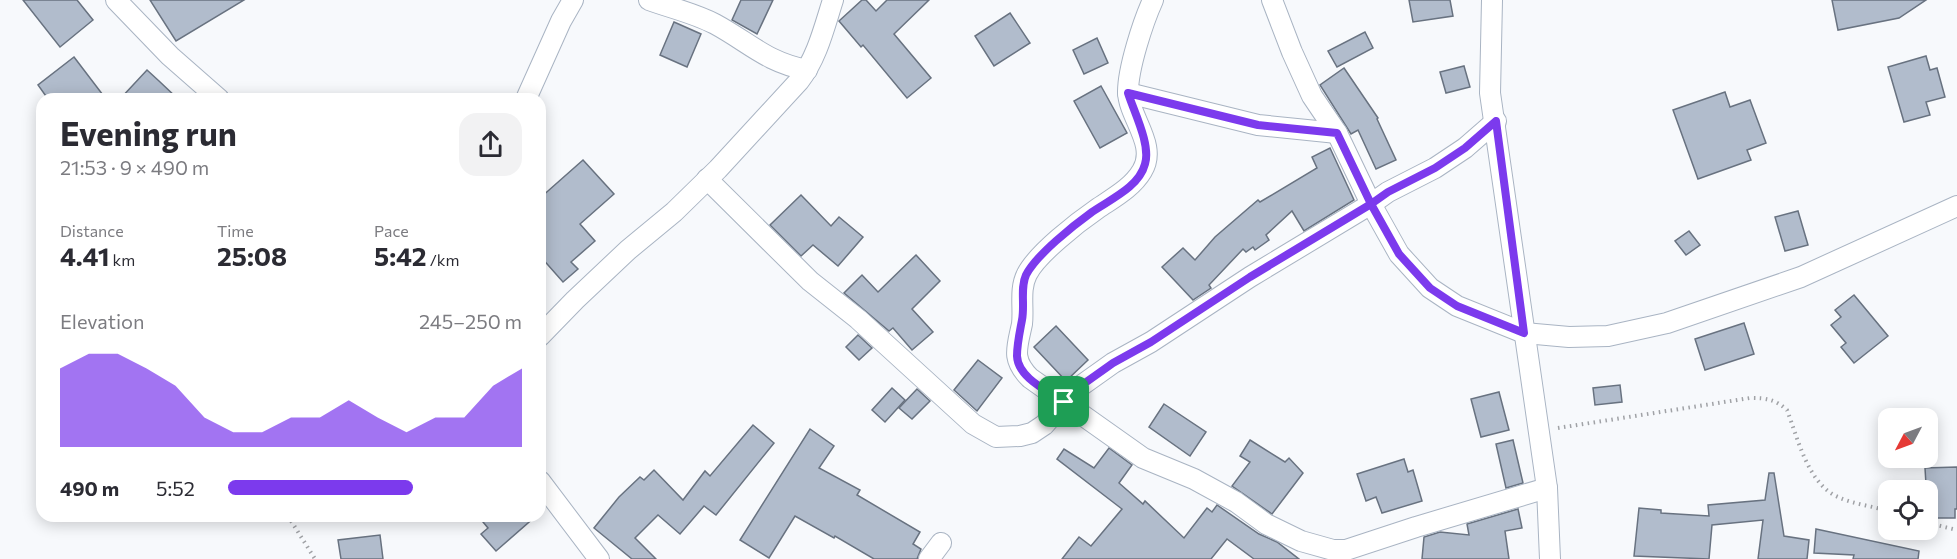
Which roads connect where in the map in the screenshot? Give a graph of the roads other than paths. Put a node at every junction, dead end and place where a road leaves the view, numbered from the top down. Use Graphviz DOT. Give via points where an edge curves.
graph roads {
  1 [pos="117,0"];
  2 [pos="573,0"];
  3 [pos="649,0"];
  4 [pos="832,0"];
  5 [pos="1153,0"];
  6 [pos="1272,0"];
  7 [pos="1492,0"];
  8 [pos="807,70"];
  9 [pos="212,93"];
  10 [pos="528,93"];
  11 [pos="1128,93"];
  12 [pos="1496,121"];
  13 [pos="1337,133"];
  14 [pos="707,178"];
  15 [pos="1371,204"];
  16 [pos="1957,206"];
  17 [pos="546,330"];
  18 [pos="1524,333"];
  19 [pos="1064,402"];
  20 [pos="1547,488"];
  21 [pos="546,489"];
  22 [pos="941,543"];
  23 [pos="599,559"];
  24 [pos="929,559"];
  25 [pos="1550,559"];
  1 -- 9 [label="street" via="170,56"];
  2 -- 10 [label="street"];
  3 -- 8 [label="street" via="697,15 769,58"];
  4 -- 8 [label="street"];
  5 -- 11 [label="street" via="1144,20"];
  6 -- 13 [label="street" via="1312,96"];
  7 -- 12 [label="street" via="1490,93"];
  8 -- 14 [label="street"];
  11 -- 13 [label="street" via="1258,125"];
  11 -- 19 [label="street" via="1146,151 1143,170 1127,189 1078,223 1042,256 1023,285 1019,368"];
  12 -- 15 [label="street" via="1435,168"];
  12 -- 18 [label="street"];
  13 -- 15 [label="street"];
  14 -- 17 [label="street"];
  14 -- 19 [label="street" via="810,281 974,424 996,437 1020,436 1044,425"];
  15 -- 18 [label="street" via="1399,254 1430,288 1457,306"];
  15 -- 19 [label="street" via="1113,363"];
  16 -- 18 [label="street" via="1801,277 1667,323 1608,336"];
  18 -- 20 [label="street"];
  19 -- 20 [label="street" via="1143,458 1194,479 1266,524 1333,550 1346,550"];
  20 -- 25 [label="street"];
  21 -- 23 [label="street"];
  22 -- 24 [label="street"];
}
